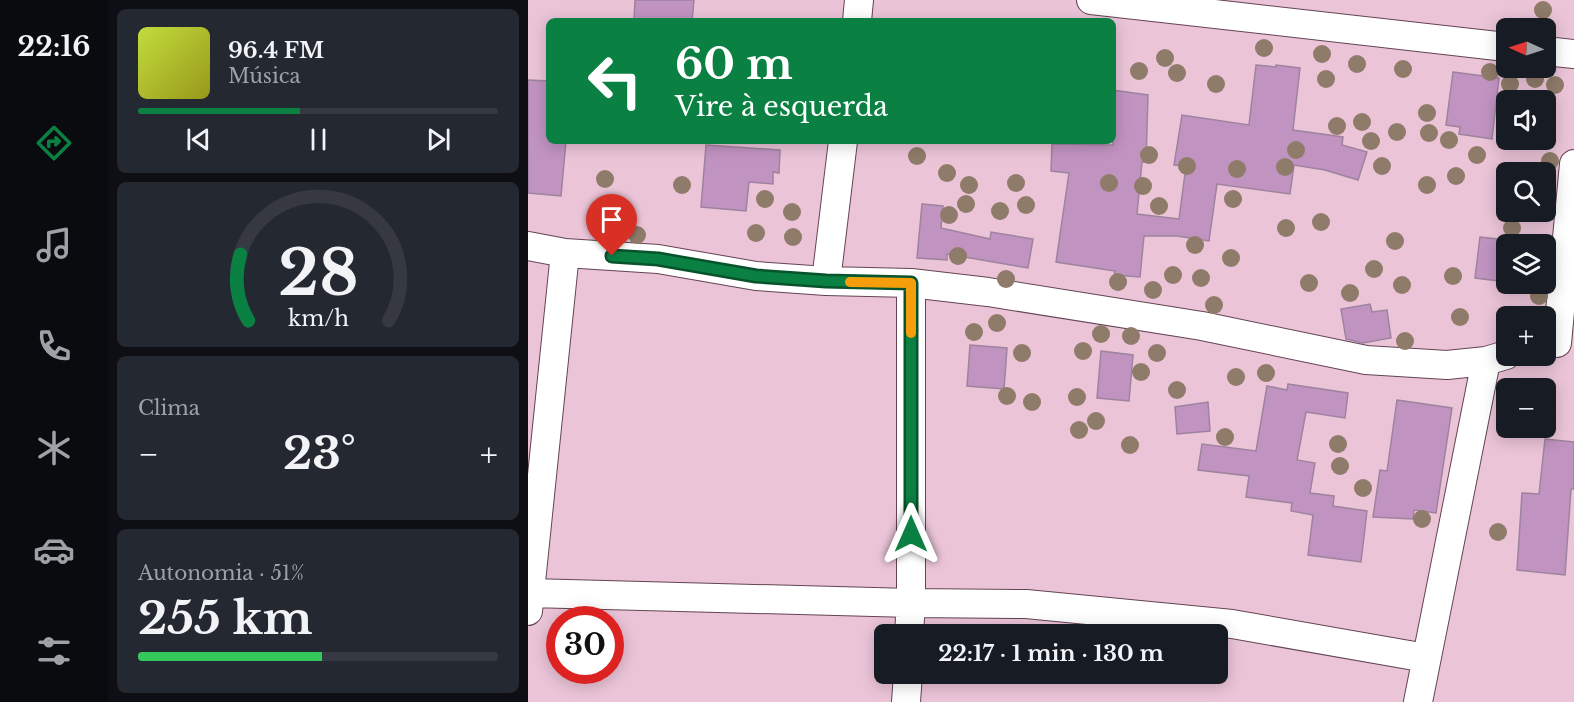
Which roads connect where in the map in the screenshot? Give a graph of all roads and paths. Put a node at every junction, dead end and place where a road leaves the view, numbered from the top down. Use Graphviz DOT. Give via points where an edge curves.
graph roads {
  1 [pos="859,0"];
  2 [pos="1091,0"];
  3 [pos="857,18"];
  4 [pos="1496,46"];
  5 [pos="1556,52"];
  6 [pos="1574,54"];
  7 [pos="843,144"];
  8 [pos="1574,164"];
  9 [pos="528,246"];
  10 [pos="565,253"];
  11 [pos="826,281"];
  12 [pos="911,283"];
  13 [pos="1559,344"];
  14 [pos="1496,358"];
  15 [pos="529,602"];
  16 [pos="911,603"];
  17 [pos="910,624"];
  18 [pos="1426,658"];
  19 [pos="907,684"];
  20 [pos="906,702"];
  21 [pos="1418,702"];
  1 -- 3 [label="street"];
  2 -- 4 [label="street"];
  5 -- 6 [label="street"];
  7 -- 11 [label="street"];
  8 -- 13 [label="street"];
  9 -- 10 [label="street"];
  10 -- 11 [label="street" via="658,259 756,276"];
  10 -- 15 [label="street"];
  11 -- 12 [label="street"];
  12 -- 14 [label="street" via="1202,326 1366,360 1447,365"];
  12 -- 16 [label="street"];
  14 -- 18 [label="street"];
  15 -- 16 [label="street"];
  16 -- 17 [label="street"];
  16 -- 18 [label="street" via="1026,604 1232,624"];
  18 -- 21 [label="street"];
  19 -- 20 [label="street"];
}
